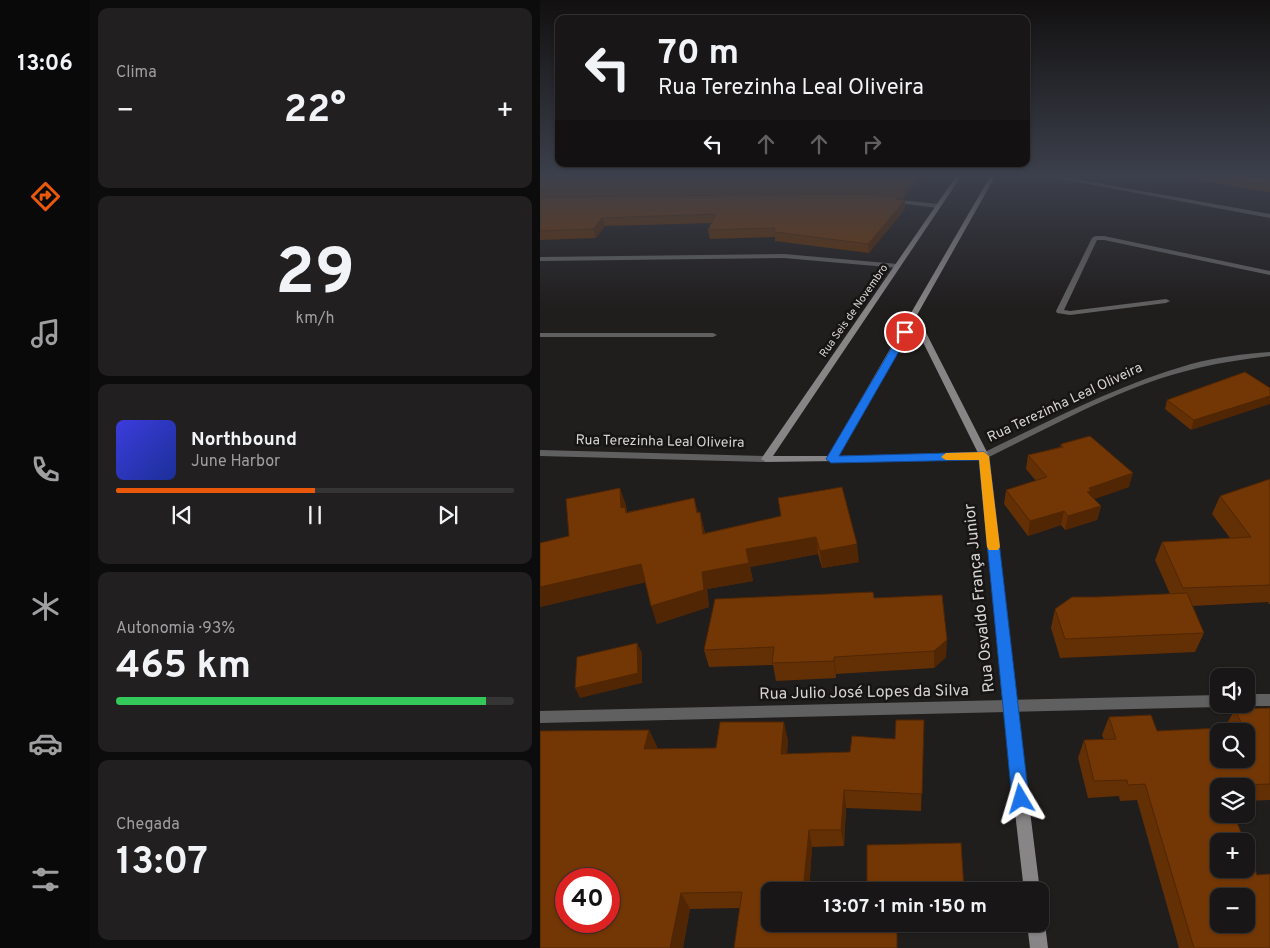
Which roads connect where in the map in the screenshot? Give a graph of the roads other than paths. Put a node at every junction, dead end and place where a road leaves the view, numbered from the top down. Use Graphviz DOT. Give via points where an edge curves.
graph roads {
  1 [pos="929,219"];
  2 [pos="969,219"];
  3 [pos="540,259"];
  4 [pos="898,266"];
  5 [pos="1270,273"];
  6 [pos="1166,301"];
  7 [pos="914,316"];
  8 [pos="540,335"];
  9 [pos="713,335"];
  10 [pos="1270,354"];
  11 [pos="540,453"];
  12 [pos="984,456"];
  13 [pos="766,458"];
  14 [pos="831,459"];
  15 [pos="1255,700"];
  16 [pos="1270,700"];
  17 [pos="1210,701"];
  18 [pos="1010,707"];
  19 [pos="540,717"];
  20 [pos="1031,882"];
  21 [pos="1037,932"];
  22 [pos="1039,948"];
  1 -- 4 [label="street, Rua Seis de Novembro"];
  2 -- 7 [label="street"];
  3 -- 4 [label="street" via="784,256"];
  4 -- 13 [label="street, Rua Seis de Novembro"];
  5 -- 6 [label="street" via="1095,238 1060,311 1070,313"];
  7 -- 12 [label="street, Rua Osvaldo França Junior"];
  7 -- 14 [label="street"];
  8 -- 9 [label="street"];
  10 -- 12 [label="street, Rua Terezinha Leal Oliveira" via="1209,362 1146,380"];
  11 -- 13 [label="street, Rua Terezinha Leal Oliveira"];
  12 -- 14 [label="street, Rua Terezinha Leal Oliveira"];
  12 -- 18 [label="street, Rua Osvaldo França Junior"];
  13 -- 14 [label="street, Rua Terezinha Leal Oliveira"];
  15 -- 16 [label="street"];
  17 -- 18 [label="street, Rua Julio José Lopes da Silva"];
  18 -- 19 [label="street, Rua Julio José Lopes da Silva"];
  18 -- 20 [label="street, Rua Osvaldo França Junior"];
  21 -- 22 [label="street"];
}
